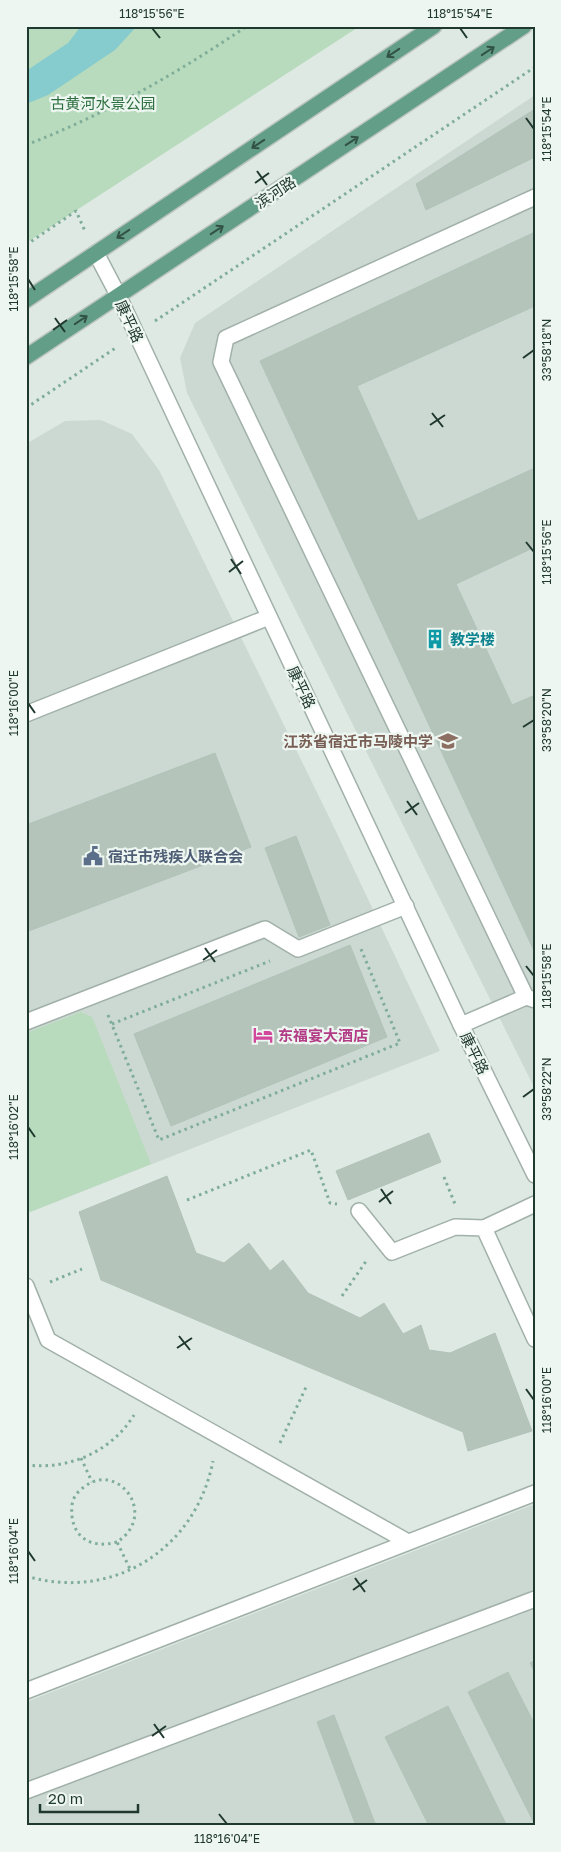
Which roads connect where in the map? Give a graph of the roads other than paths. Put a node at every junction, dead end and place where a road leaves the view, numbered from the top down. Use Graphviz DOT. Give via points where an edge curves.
graph roads {
  1 [pos="434,26"];
  2 [pos="524,26"];
  3 [pos="535,197"];
  4 [pos="96,253"];
  5 [pos="118,296"];
  6 [pos="26,300"];
  7 [pos="26,357"];
  8 [pos="269,617"];
  9 [pos="28,708"];
  10 [pos="406,906"];
  11 [pos="530,999"];
  12 [pos="26,1022"];
  13 [pos="462,1025"];
  14 [pos="533,1169"];
  15 [pos="535,1204"];
  16 [pos="360,1211"];
  17 [pos="484,1228"];
  18 [pos="27,1288"];
  19 [pos="535,1339"];
  20 [pos="535,1493"];
  21 [pos="408,1542"];
  22 [pos="535,1599"];
  23 [pos="26,1691"];
  24 [pos="26,1791"];
  1 -- 4 [label="main road, one-way"];
  5 -- 2 [label="main road, 滨河路, one-way"];
  3 -- 11 [label="street" via="226,338 221,362"];
  4 -- 5 [label="street, 康平路"];
  4 -- 6 [label="main road"];
  7 -- 5 [label="main road, 滨河路, one-way"];
  5 -- 8 [label="street, 康平路"];
  8 -- 9 [label="street"];
  8 -- 10 [label="street, 康平路"];
  10 -- 12 [label="street" via="298,949 265,928"];
  10 -- 13 [label="street, 康平路"];
  11 -- 13 [label="street"];
  13 -- 14 [label="street, 康平路"];
  15 -- 17 [label="street"];
  16 -- 17 [label="street" via="392,1252 455,1227"];
  17 -- 19 [label="street"];
  18 -- 21 [label="street" via="48,1340"];
  20 -- 21 [label="street"];
  21 -- 23 [label="street"];
  22 -- 24 [label="street"];
}
